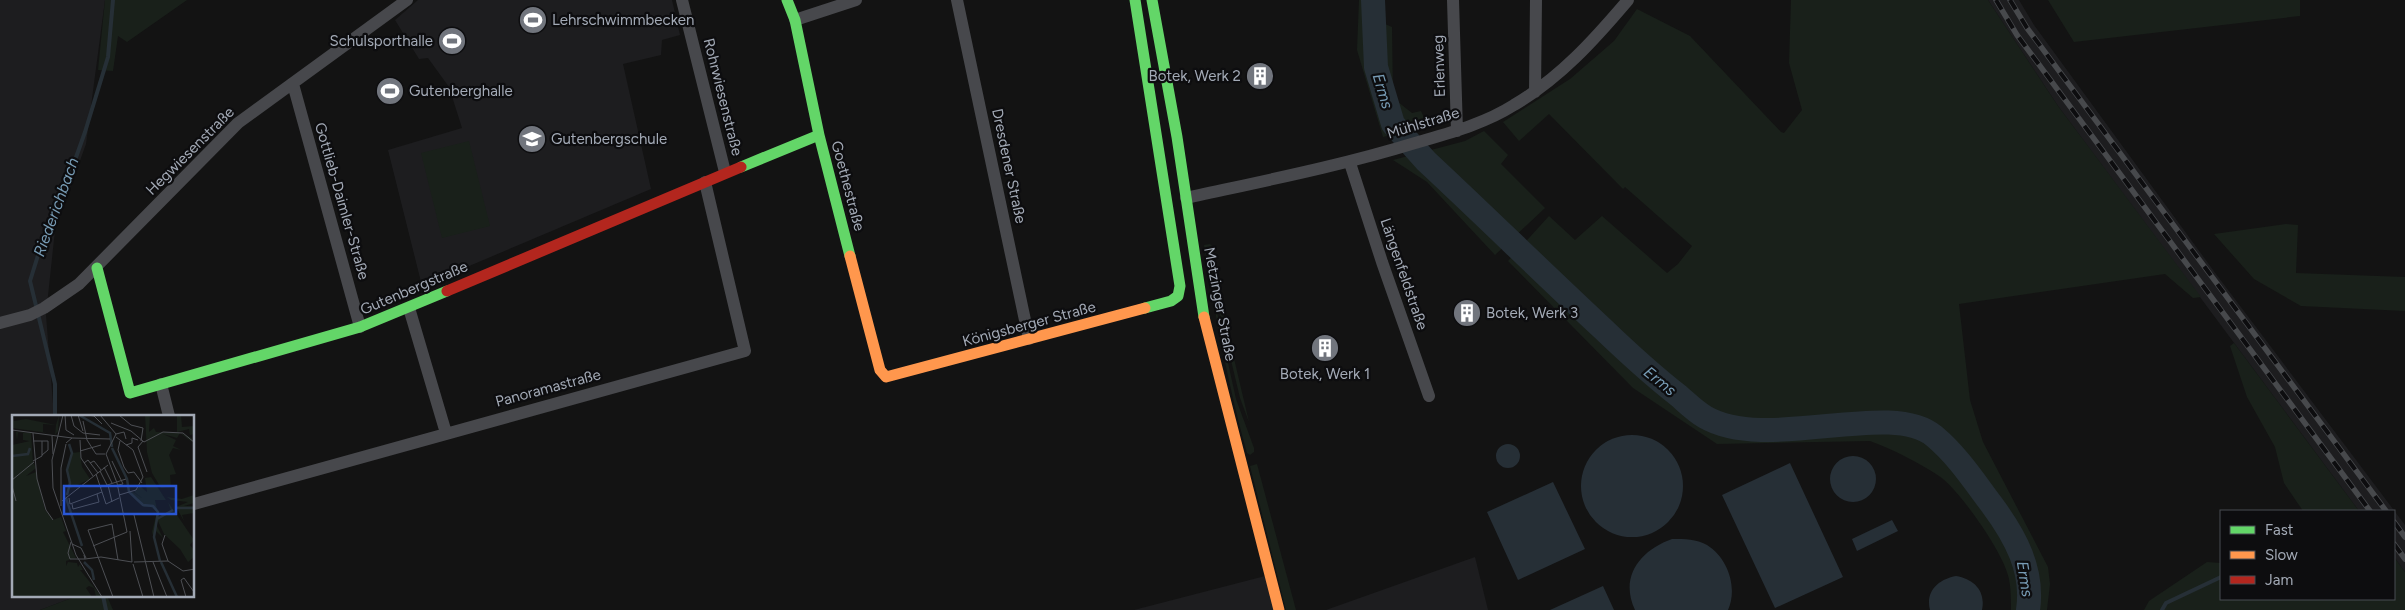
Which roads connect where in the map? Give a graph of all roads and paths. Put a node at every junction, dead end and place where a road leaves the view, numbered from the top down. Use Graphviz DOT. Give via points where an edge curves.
graph roads {
  1 [pos="407,0"];
  2 [pos="682,0"];
  3 [pos="788,0"];
  4 [pos="856,0"];
  5 [pos="957,0"];
  6 [pos="1136,0"];
  7 [pos="1152,0"];
  8 [pos="1453,0"];
  9 [pos="1536,0"];
  10 [pos="1628,0"];
  11 [pos="795,20"];
  12 [pos="293,84"];
  13 [pos="1535,92"];
  14 [pos="1457,131"];
  15 [pos="818,135"];
  16 [pos="1350,162"];
  17 [pos="725,172"];
  18 [pos="705,182"];
  19 [pos="1186,198"];
  20 [pos="97,268"];
  21 [pos="409,308"];
  22 [pos="0,323"];
  23 [pos="360,326"];
  24 [pos="1029,339"];
  25 [pos="886,377"];
  26 [pos="161,384"];
  27 [pos="1429,396"];
  28 [pos="169,415"];
  29 [pos="446,433"];
  30 [pos="195,504"];
  31 [pos="1279,610"];
  1 -- 12 [label="street, Hegwiesenstraße"];
  2 -- 17 [label="street, Rohrwiesenstraße"];
  3 -- 11 [label="street, Goethestraße"];
  4 -- 11 [label="street"];
  5 -- 24 [label="street, Dresdener Straße"];
  6 -- 24 [label="street, Königsberger Straße" via="1180,286 1178,296 1171,301"];
  7 -- 19 [label="street, Metzinger Straße"];
  8 -- 14 [label="street, Erlenweg"];
  9 -- 13 [label="street"];
  10 -- 13 [label="street, Mühlstraße" via="1590,45"];
  11 -- 15 [label="street, Goethestraße"];
  12 -- 20 [label="street, Hegwiesenstraße" via="224,136"];
  12 -- 23 [label="street, Gottlieb-Daimler-Straße"];
  13 -- 14 [label="street, Mühlstraße" via="1489,119"];
  14 -- 16 [label="street, Mühlstraße"];
  15 -- 17 [label="street, Gutenbergstraße"];
  15 -- 25 [label="street, Goethestraße" via="880,370"];
  16 -- 19 [label="street, Mühlstraße"];
  16 -- 27 [label="street, Längenfeldstraße"];
  17 -- 18 [label="street, Gutenbergstraße"];
  18 -- 21 [label="street, Gutenbergstraße"];
  18 -- 29 [label="street, Panoramastraße" via="745,351"];
  19 -- 31 [label="street, Metzinger Straße" via="1203,312"];
  20 -- 22 [label="street, Hegwiesenstraße" via="44,308"];
  20 -- 26 [label="street, Gutenbergstraße" via="130,393"];
  21 -- 23 [label="street, Gutenbergstraße"];
  21 -- 29 [label="street"];
  23 -- 26 [label="street, Gutenbergstraße"];
  24 -- 25 [label="street, Königsberger Straße"];
  26 -- 28 [label="street"];
  29 -- 30 [label="street, Panoramastraße"];
}
